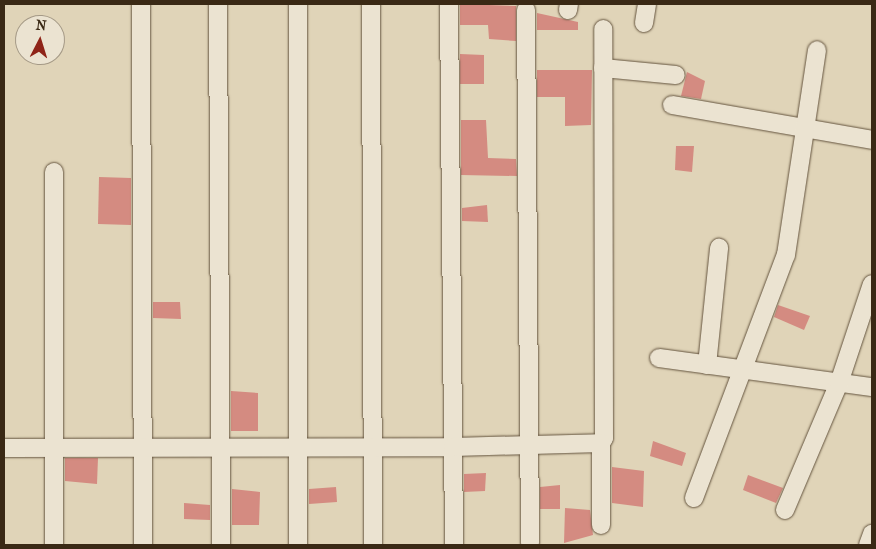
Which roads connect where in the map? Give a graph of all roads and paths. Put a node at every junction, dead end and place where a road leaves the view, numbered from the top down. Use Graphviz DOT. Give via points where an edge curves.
graph roads {
  1 [pos="141,4"];
  2 [pos="218,4"];
  3 [pos="298,4"];
  4 [pos="372,4"];
  5 [pos="449,4"];
  6 [pos="646,4"];
  7 [pos="526,10"];
  8 [pos="644,22"];
  9 [pos="603,29"];
  10 [pos="817,50"];
  11 [pos="603,68"];
  12 [pos="676,75"];
  13 [pos="672,105"];
  14 [pos="806,128"];
  15 [pos="872,140"];
  16 [pos="54,172"];
  17 [pos="719,248"];
  18 [pos="872,284"];
  19 [pos="659,358"];
  20 [pos="707,365"];
  21 [pos="741,370"];
  22 [pos="839,383"];
  23 [pos="872,388"];
  24 [pos="601,443"];
  25 [pos="527,445"];
  26 [pos="372,447"];
  27 [pos="453,447"];
  28 [pos="4,448"];
  29 [pos="142,448"];
  30 [pos="221,448"];
  31 [pos="298,448"];
  32 [pos="54,449"];
  33 [pos="694,498"];
  34 [pos="785,510"];
  35 [pos="601,526"];
  36 [pos="872,534"];
  37 [pos="530,543"];
  38 [pos="54,545"];
  39 [pos="142,545"];
  40 [pos="221,545"];
  41 [pos="298,545"];
  42 [pos="373,545"];
  43 [pos="454,545"];
  44 [pos="868,545"];
  1 -- 29 [label="street"];
  2 -- 30 [label="street"];
  3 -- 31 [label="street"];
  4 -- 26 [label="street"];
  5 -- 27 [label="street"];
  6 -- 8 [label="street"];
  7 -- 25 [label="street"];
  9 -- 11 [label="street"];
  10 -- 14 [label="street"];
  11 -- 12 [label="street"];
  11 -- 24 [label="street" via="604,438"];
  13 -- 14 [label="street"];
  14 -- 15 [label="street"];
  14 -- 21 [label="street" via="786,256"];
  16 -- 32 [label="street"];
  17 -- 20 [label="street"];
  18 -- 22 [label="street"];
  19 -- 20 [label="street"];
  20 -- 21 [label="street"];
  21 -- 22 [label="street"];
  21 -- 33 [label="street"];
  22 -- 23 [label="street"];
  22 -- 34 [label="street"];
  24 -- 25 [label="street"];
  24 -- 35 [label="street"];
  25 -- 27 [label="street"];
  25 -- 37 [label="street"];
  26 -- 27 [label="street"];
  26 -- 31 [label="street"];
  26 -- 42 [label="street"];
  27 -- 43 [label="street"];
  28 -- 32 [label="street"];
  29 -- 30 [label="street"];
  29 -- 32 [label="street"];
  29 -- 39 [label="street"];
  30 -- 31 [label="street"];
  30 -- 40 [label="street"];
  31 -- 41 [label="street"];
  32 -- 38 [label="street"];
  36 -- 44 [label="street"];
}
